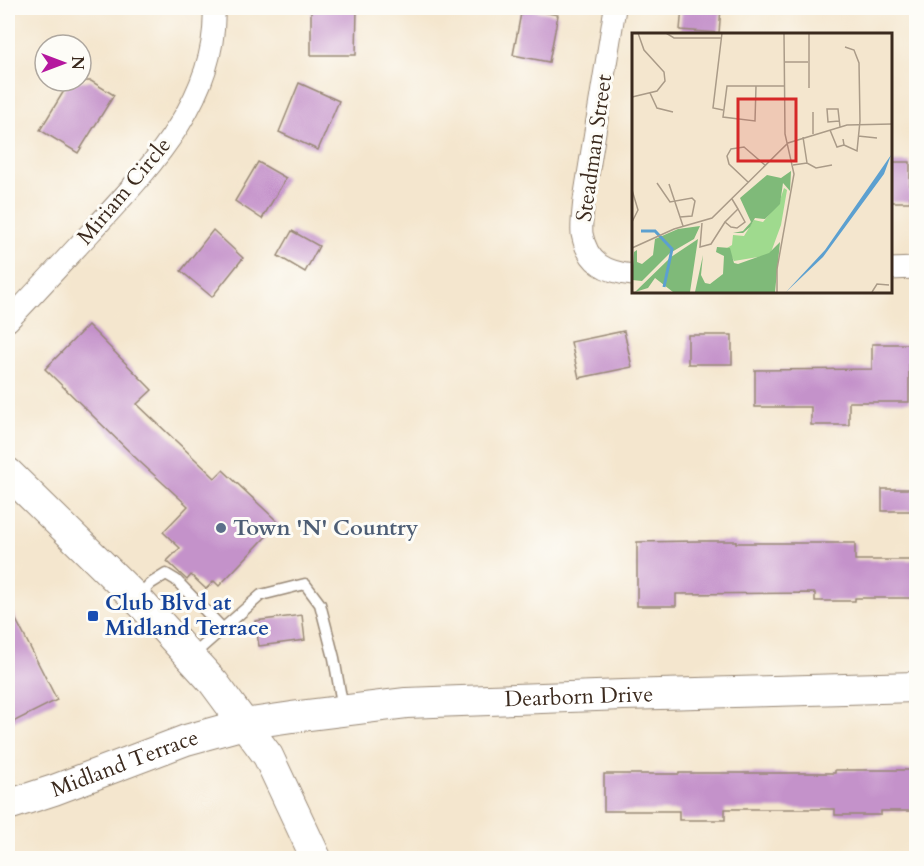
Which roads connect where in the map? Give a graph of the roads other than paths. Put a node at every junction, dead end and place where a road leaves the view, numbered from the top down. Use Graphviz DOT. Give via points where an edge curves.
graph roads {
  1 [pos="214,8"];
  2 [pos="615,8"];
  3 [pos="916,268"];
  4 [pos="891,269"];
  5 [pos="625,274"];
  6 [pos="8,321"];
  7 [pos="8,473"];
  8 [pos="136,599"];
  9 [pos="223,628"];
  10 [pos="191,658"];
  11 [pos="916,687"];
  12 [pos="344,710"];
  13 [pos="244,724"];
  14 [pos="8,805"];
  15 [pos="316,858"];
  1 -- 6 [label="street, Miriam Circle" via="210,53 180,124 143,176"];
  2 -- 5 [label="street, Steadman Street" via="582,233 589,254 601,267"];
  3 -- 4 [label="street"];
  7 -- 8 [label="street"];
  8 -- 9 [label="lane" via="166,574"];
  8 -- 10 [label="street"];
  9 -- 10 [label="lane"];
  9 -- 12 [label="lane" via="261,595 306,584 320,604"];
  10 -- 13 [label="street"];
  11 -- 12 [label="street, Dearborn Drive" via="406,703"];
  12 -- 13 [label="street, Dearborn Drive"];
  13 -- 14 [label="street, Midland Terrace" via="186,740"];
  13 -- 15 [label="street" via="268,756"];
}
